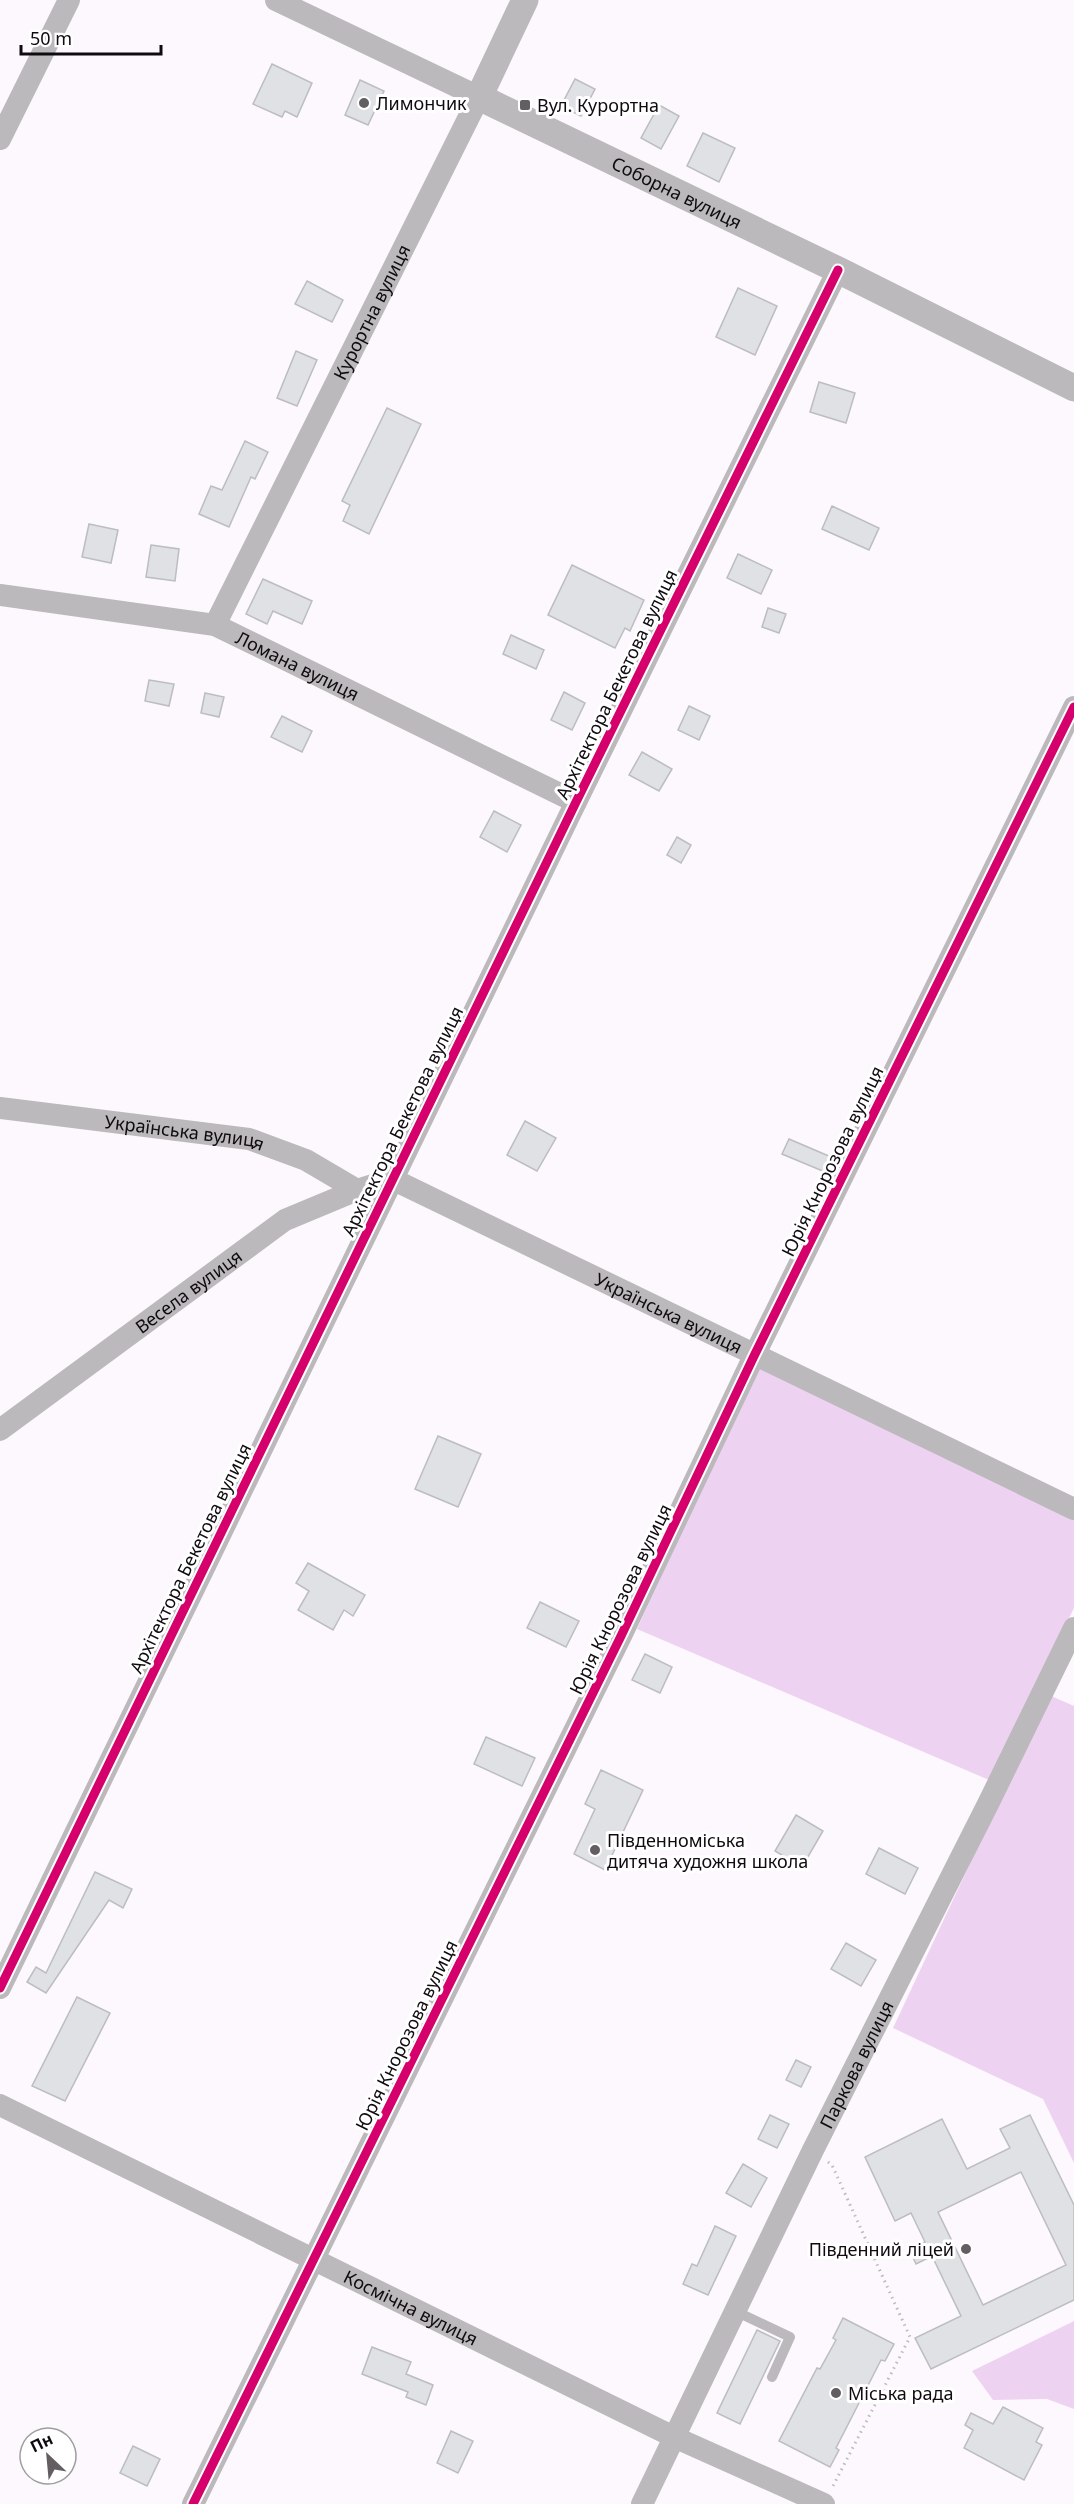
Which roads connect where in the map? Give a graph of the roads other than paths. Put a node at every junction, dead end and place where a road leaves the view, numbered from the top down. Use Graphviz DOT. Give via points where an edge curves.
graph roads {
  1 [pos="69,0"];
  2 [pos="276,0"];
  3 [pos="525,0"];
  4 [pos="479,98"];
  5 [pos="0,139"];
  6 [pos="838,270"];
  7 [pos="1074,388"];
  8 [pos="0,595"];
  9 [pos="215,625"];
  10 [pos="1074,707"];
  11 [pos="576,802"];
  12 [pos="0,1108"];
  13 [pos="392,1179"];
  14 [pos="357,1190"];
  15 [pos="754,1356"];
  16 [pos="0,1430"];
  17 [pos="1074,1509"];
  18 [pos="1074,1628"];
  19 [pos="0,1988"];
  20 [pos="0,2104"];
  21 [pos="313,2259"];
  22 [pos="735,2312"];
  23 [pos="772,2377"];
  24 [pos="674,2437"];
  25 [pos="193,2504"];
  26 [pos="642,2504"];
  27 [pos="824,2504"];
  1 -- 5 [label="street"];
  2 -- 4 [label="street, Соборна вулиця"];
  3 -- 4 [label="street, Курортна вулиця"];
  4 -- 6 [label="street, Соборна вулиця"];
  4 -- 9 [label="street, Курортна вулиця"];
  6 -- 7 [label="street, Соборна вулиця"];
  6 -- 11 [label="street, Архітектора Бекетова вулиця"];
  8 -- 9 [label="street, Ломана вулиця"];
  9 -- 11 [label="street, Ломана вулиця"];
  10 -- 15 [label="street, Юрія Кнорозова вулиця"];
  11 -- 13 [label="street, Архітектора Бекетова вулиця"];
  12 -- 14 [label="street, Українська вулиця" via="249,1139 306,1161"];
  13 -- 14 [label="street, Весела вулиця"];
  13 -- 15 [label="street, Українська вулиця"];
  13 -- 19 [label="street, Архітектора Бекетова вулиця"];
  14 -- 16 [label="street, Весела вулиця" via="285,1220"];
  15 -- 17 [label="street, Українська вулиця"];
  15 -- 21 [label="street, Юрія Кнорозова вулиця" via="621,1636"];
  18 -- 22 [label="street, Паркова вулиця"];
  20 -- 21 [label="street, Космічна вулиця"];
  21 -- 24 [label="street, Космічна вулиця"];
  21 -- 25 [label="street, Юрія Кнорозова вулиця"];
  22 -- 23 [label="lane" via="790,2337"];
  22 -- 24 [label="street, Паркова вулиця"];
  24 -- 26 [label="street, Паркова вулиця"];
  24 -- 27 [label="street, Космічна вулиця"];
}
